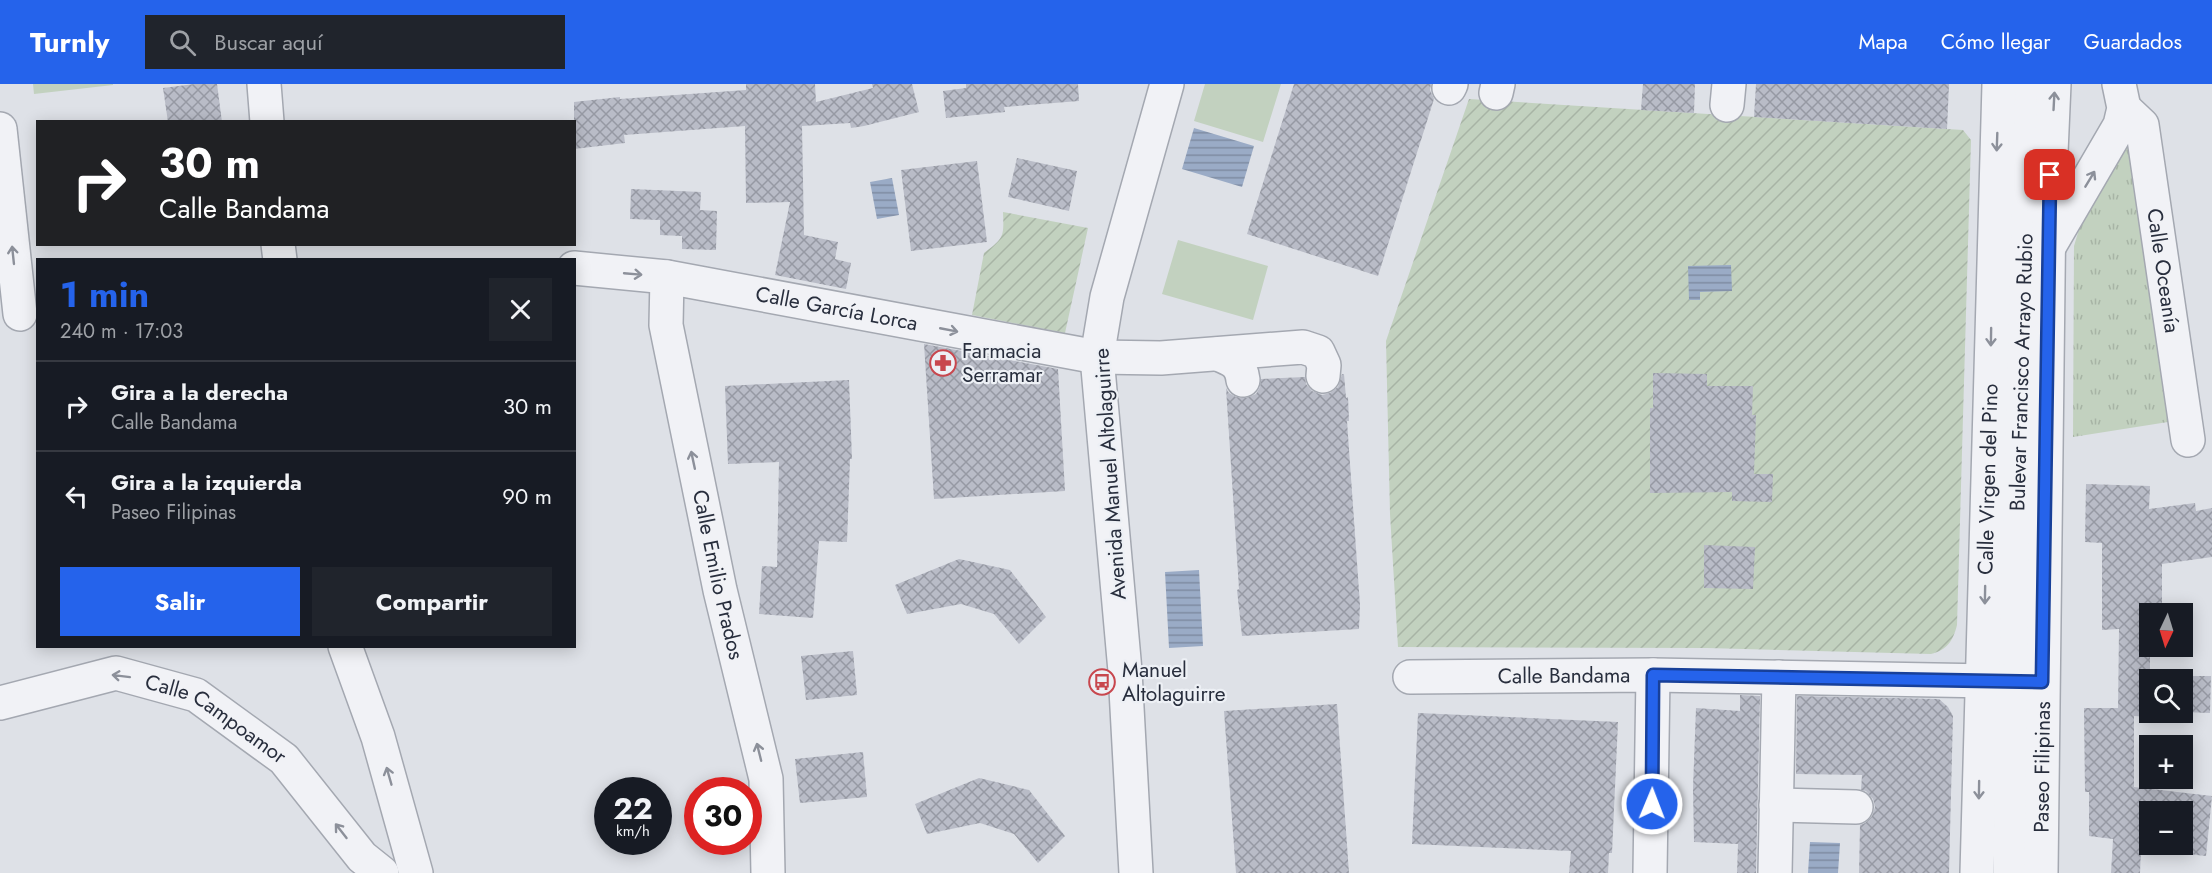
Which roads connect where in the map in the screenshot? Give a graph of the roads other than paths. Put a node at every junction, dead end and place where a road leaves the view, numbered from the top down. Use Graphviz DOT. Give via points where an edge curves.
graph roads {
  1 [pos="264,84"];
  2 [pos="1167,84"];
  3 [pos="1999,84"];
  4 [pos="2030,84"];
  5 [pos="2055,84"];
  6 [pos="2122,96"];
  7 [pos="267,120"];
  8 [pos="0,129"];
  9 [pos="2049,246"];
  10 [pos="576,268"];
  11 [pos="667,277"];
  12 [pos="19,312"];
  13 [pos="1218,354"];
  14 [pos="1097,357"];
  15 [pos="1323,376"];
  16 [pos="1243,380"];
  17 [pos="2188,440"];
  18 [pos="346,648"];
  19 [pos="2013,658"];
  20 [pos="1653,675"];
  21 [pos="1410,677"];
  22 [pos="1779,677"];
  23 [pos="1982,681"];
  24 [pos="2042,682"];
  25 [pos="2012,702"];
  26 [pos="0,703"];
  27 [pos="1776,805"];
  28 [pos="1856,807"];
  29 [pos="382,873"];
  30 [pos="416,873"];
  31 [pos="768,873"];
  32 [pos="1136,873"];
  33 [pos="1650,873"];
  34 [pos="1774,873"];
  35 [pos="1977,873"];
  36 [pos="2010,873"];
  37 [pos="2041,873"];
  1 -- 7 [label="street"];
  2 -- 14 [label="street, Avenida Manuel Altolaguirre" via="1107,297"];
  3 -- 23 [label="street, Calle Virgen del Pino, one-way"];
  4 -- 19 [label="street, Bulevar Francisco Arrayo Rubio"];
  9 -- 5 [label="street, Paseo Filipinas, one-way"];
  9 -- 6 [label="street, Calle Oceanía, one-way" via="2120,125"];
  6 -- 17 [label="street, Calle Oceanía" via="2142,125"];
  12 -- 8 [label="street, one-way"];
  9 -- 24 [label="street, Paseo Filipinas"];
  10 -- 11 [label="street, Calle García Lorca, one-way"];
  11 -- 14 [label="street, Calle García Lorca, one-way"];
  31 -- 11 [label="street, Calle Emilio Prados, one-way" via="766,779 720,590 666,325"];
  13 -- 14 [label="street, Calle García Lorca"];
  13 -- 15 [label="street, Calle García Lorca" via="1303,347 1318,352 1324,365"];
  13 -- 16 [label="street" via="1236,362"];
  14 -- 32 [label="street, Avenida Manuel Altolaguirre" via="1125,671"];
  30 -- 18 [label="street, one-way" via="378,737"];
  20 -- 21 [label="street, Calle Bandama"];
  20 -- 22 [label="street, Calle Bandama"];
  20 -- 33 [label="street"];
  22 -- 23 [label="street, Calle Bandama"];
  22 -- 27 [label="street"];
  23 -- 24 [label="street, Calle Bandama"];
  23 -- 35 [label="street, Calle Virgen del Pino, one-way"];
  24 -- 37 [label="street, Paseo Filipinas"];
  25 -- 36 [label="street"];
  29 -- 26 [label="street, Calle Campoamor, one-way" via="362,857 284,759 196,695 116,674"];
  27 -- 28 [label="street"];
  27 -- 34 [label="street"];
}
